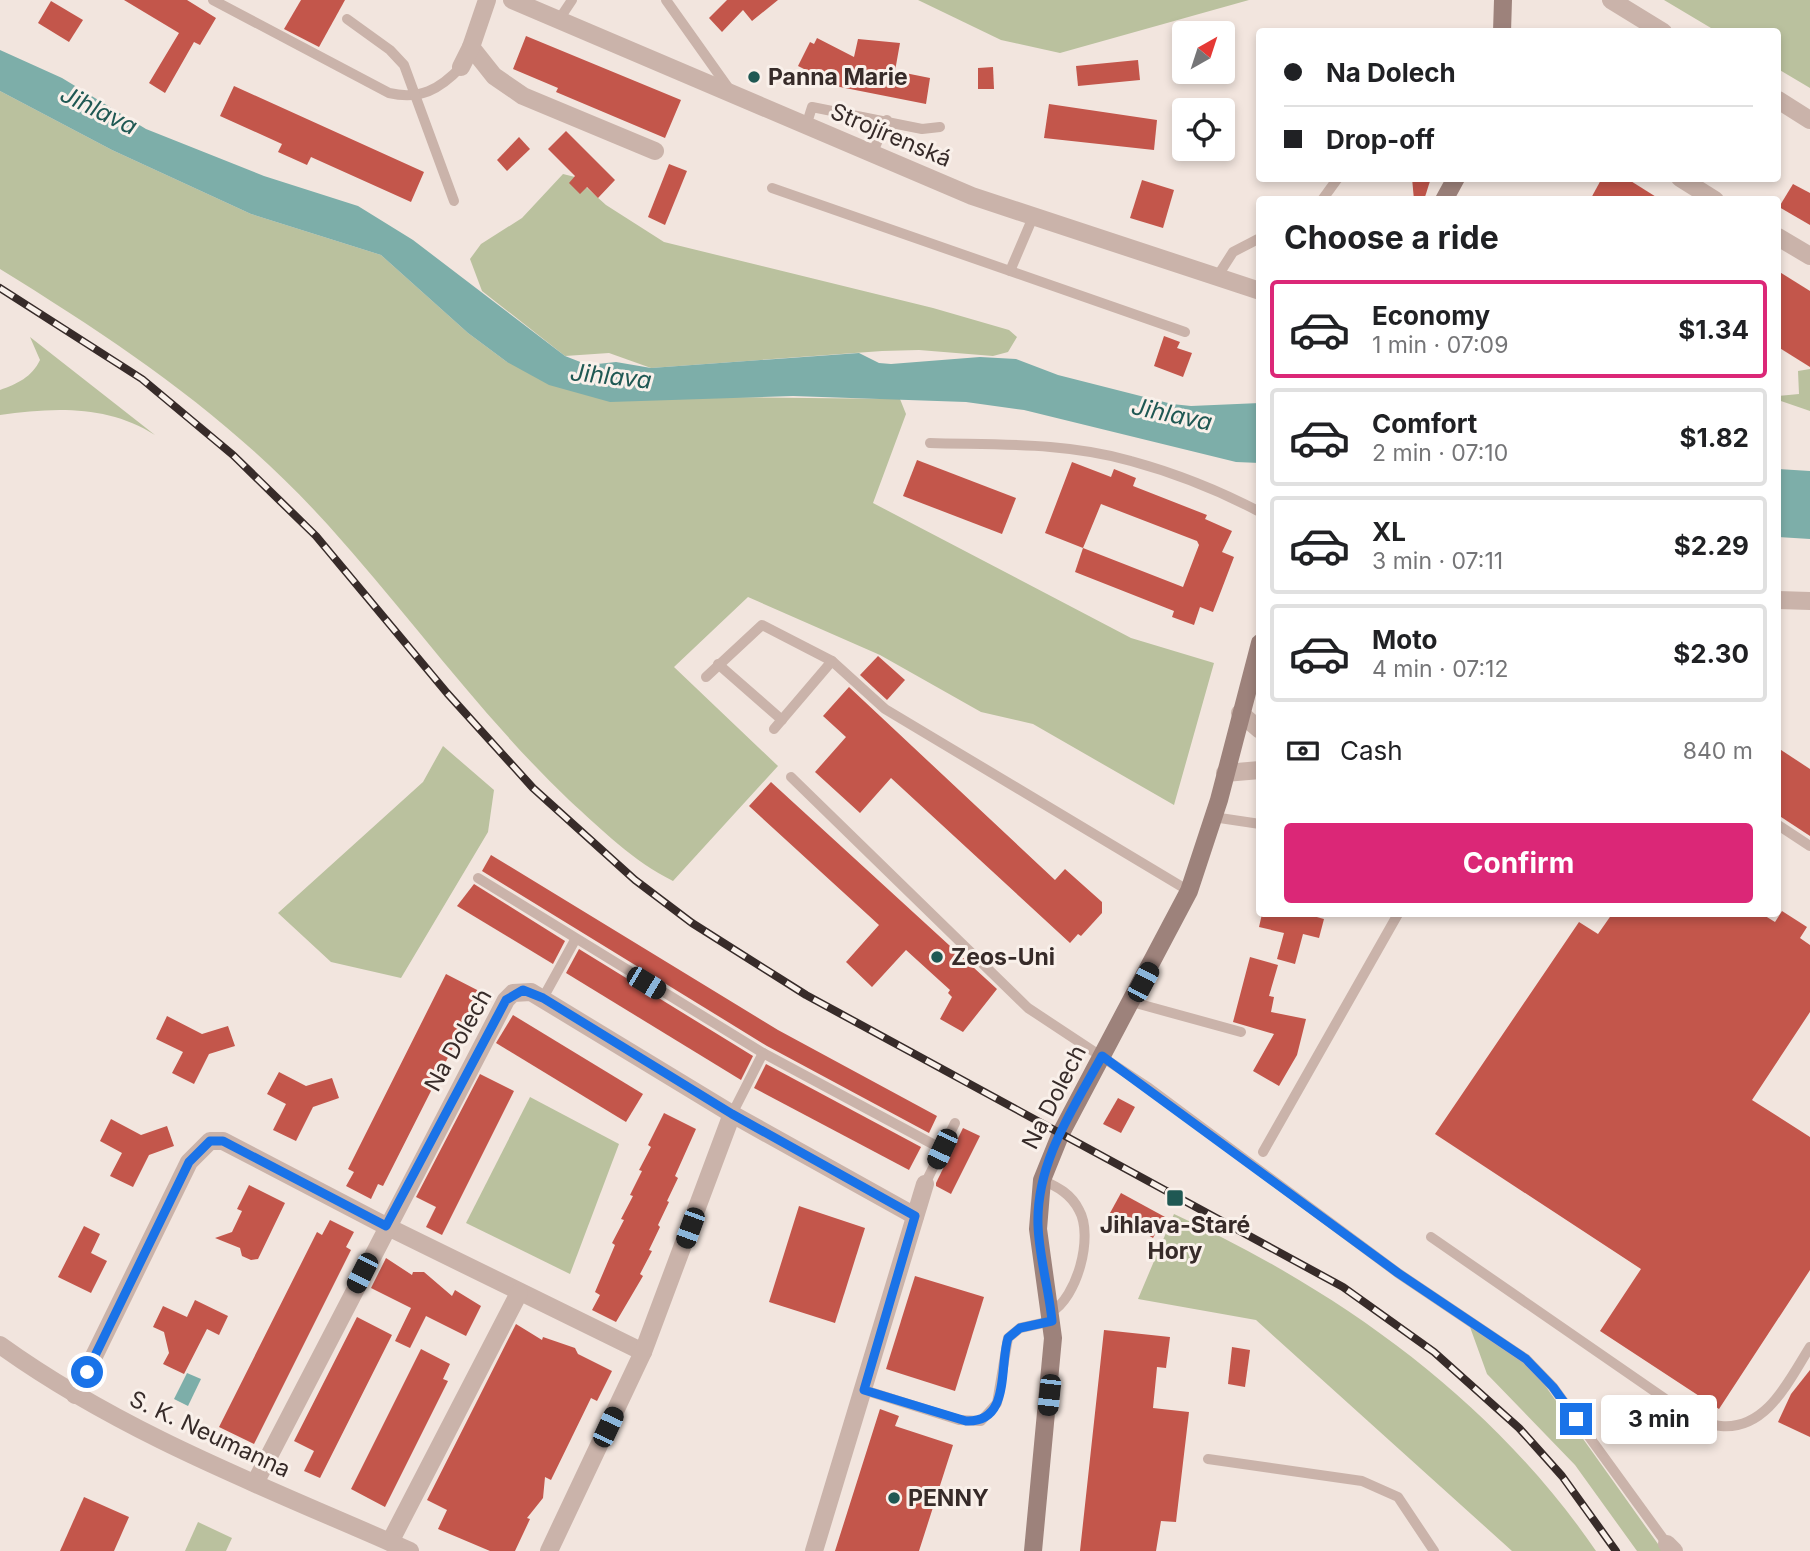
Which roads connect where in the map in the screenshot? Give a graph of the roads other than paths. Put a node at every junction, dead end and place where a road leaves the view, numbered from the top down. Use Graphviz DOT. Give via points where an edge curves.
graph roads {
  1 [pos="213,0"];
  2 [pos="487,0"];
  3 [pos="512,0"];
  4 [pos="572,0"];
  5 [pos="666,0"];
  6 [pos="1503,0"];
  7 [pos="1611,0"];
  8 [pos="347,19"];
  9 [pos="558,21"];
  10 [pos="1502,28"];
  11 [pos="1656,28"];
  12 [pos="471,47"];
  13 [pos="461,67"];
  14 [pos="416,97"];
  15 [pos="736,98"];
  16 [pos="1781,102"];
  17 [pos="887,120"];
  18 [pos="1810,120"];
  19 [pos="806,126"];
  20 [pos="940,127"];
  21 [pos="655,151"];
  22 [pos="872,153"];
  23 [pos="1686,182"];
  24 [pos="772,188"];
  25 [pos="1709,196"];
  26 [pos="454,201"];
  27 [pos="1033,217"];
  28 [pos="1781,239"];
  29 [pos="1256,240"];
  30 [pos="1810,256"];
  31 [pos="1010,271"];
  32 [pos="1217,277"];
  33 [pos="1256,289"];
  34 [pos="1185,332"];
  35 [pos="930,443"];
  36 [pos="1256,510"];
  37 [pos="1781,600"];
  38 [pos="1810,601"];
  39 [pos="1256,657"];
  40 [pos="832,661"];
  41 [pos="718,664"];
  42 [pos="706,677"];
  43 [pos="1240,713"];
  44 [pos="782,720"];
  45 [pos="1256,727"];
  46 [pos="774,729"];
  47 [pos="1256,770"];
  48 [pos="1225,773"];
  49 [pos="791,777"];
  50 [pos="1213,817"];
  51 [pos="1256,823"];
  52 [pos="1781,827"];
  53 [pos="1810,846"];
  54 [pos="478,878"];
  55 [pos="1189,891"];
  56 [pos="1396,917"];
  57 [pos="575,940"];
  58 [pos="543,998"];
  59 [pos="1132,1002"];
  60 [pos="1241,1032"];
  61 [pos="764,1053"];
  62 [pos="1102,1056"];
  63 [pos="732,1114"];
  64 [pos="955,1123"];
  65 [pos="942,1149"];
  66 [pos="1263,1152"];
  67 [pos="1042,1180"];
  68 [pos="925,1184"];
  69 [pos="915,1216"];
  70 [pos="386,1226"];
  71 [pos="1431,1237"];
  72 [pos="519,1293"];
  73 [pos="1052,1317"];
  74 [pos="0,1345"];
  75 [pos="1810,1348"];
  76 [pos="643,1352"];
  77 [pos="864,1390"];
  78 [pos="75,1395"];
  79 [pos="1208,1459"];
  80 [pos="255,1483"];
  81 [pos="390,1542"];
  82 [pos="1671,1547"];
  83 [pos="410,1551"];
  84 [pos="549,1551"];
  85 [pos="814,1551"];
  86 [pos="1032,1551"];
  87 [pos="1434,1551"];
  1 -- 14 [label="lane" via="389,93"];
  2 -- 12 [label="street"];
  3 -- 9 [label="street, Strojírenská"];
  4 -- 9 [label="lane"];
  5 -- 15 [label="lane"];
  6 -- 10 [label="main road"];
  7 -- 11 [label="street"];
  8 -- 14 [label="lane" via="404,65"];
  9 -- 15 [label="street, Strojírenská"];
  12 -- 13 [label="street"];
  12 -- 21 [label="street" via="494,76 523,96"];
  13 -- 14 [label="lane" via="435,90"];
  14 -- 26 [label="lane"];
  15 -- 19 [label="street, Strojírenská"];
  16 -- 18 [label="street"];
  17 -- 19 [label="lane" via="812,107"];
  17 -- 20 [label="lane" via="922,129"];
  17 -- 22 [label="lane"];
  19 -- 22 [label="street, Strojírenská"];
  22 -- 27 [label="street, Strojírenská"];
  23 -- 25 [label="street"];
  24 -- 31 [label="lane"];
  27 -- 31 [label="lane"];
  27 -- 32 [label="street, Strojírenská"];
  28 -- 30 [label="street"];
  29 -- 32 [label="lane" via="1233,252"];
  31 -- 34 [label="lane"];
  32 -- 33 [label="street, Strojírenská"];
  35 -- 36 [label="lane" via="1031,446 1131,460 1218,491"];
  37 -- 38 [label="street"];
  39 -- 43 [label="main road, Na Dolech"];
  40 -- 41 [label="lane" via="762,625"];
  40 -- 44 [label="lane"];
  40 -- 55 [label="lane" via="885,709"];
  41 -- 42 [label="lane"];
  41 -- 44 [label="lane"];
  43 -- 45 [label="street"];
  43 -- 48 [label="main road, Na Dolech"];
  44 -- 46 [label="lane"];
  47 -- 48 [label="street"];
  48 -- 50 [label="main road, Na Dolech"];
  49 -- 62 [label="lane" via="1028,1008"];
  50 -- 51 [label="lane"];
  50 -- 55 [label="main road, Na Dolech"];
  52 -- 53 [label="lane"];
  54 -- 57 [label="lane"];
  55 -- 59 [label="main road, Na Dolech"];
  56 -- 66 [label="lane"];
  57 -- 58 [label="lane"];
  57 -- 61 [label="lane"];
  58 -- 63 [label="street, Na Dolech"];
  58 -- 70 [label="street, Na Dolech" via="523,990 506,1000"];
  59 -- 60 [label="lane"];
  59 -- 62 [label="main road, Na Dolech"];
  61 -- 63 [label="lane"];
  61 -- 65 [label="lane"];
  62 -- 67 [label="main road, Na Dolech" via="1056,1142"];
  62 -- 82 [label="lane" via="1398,1273 1526,1359 1553,1387"];
  63 -- 69 [label="street, Na Dolech"];
  63 -- 76 [label="street"];
  64 -- 65 [label="lane"];
  65 -- 68 [label="lane"];
  67 -- 73 [label="main road, Na Dolech" via="1038,1229"];
  67 -- 73 [label="lane" via="1069,1195 1085,1226 1074,1286"];
  68 -- 69 [label="street"];
  69 -- 77 [label="street"];
  70 -- 72 [label="street"];
  70 -- 78 [label="street" via="223,1141 210,1141 189,1162"];
  70 -- 80 [label="street, Na Dolech"];
  71 -- 75 [label="lane" via="1680,1409 1720,1426 1743,1423 1774,1404"];
  72 -- 76 [label="street"];
  72 -- 81 [label="street"];
  73 -- 77 [label="lane" via="1020,1328 1008,1338 998,1403 981,1421 959,1420"];
  73 -- 86 [label="main road, Na Dolech" via="1052,1368"];
  74 -- 78 [label="street, S. K. Neumanna"];
  76 -- 84 [label="street"];
  77 -- 85 [label="street"];
  78 -- 80 [label="street, S. K. Neumanna"];
  79 -- 87 [label="lane" via="1362,1481 1398,1497"];
  80 -- 81 [label="street, S. K. Neumanna"];
  81 -- 83 [label="street, S. K. Neumanna"];
}
